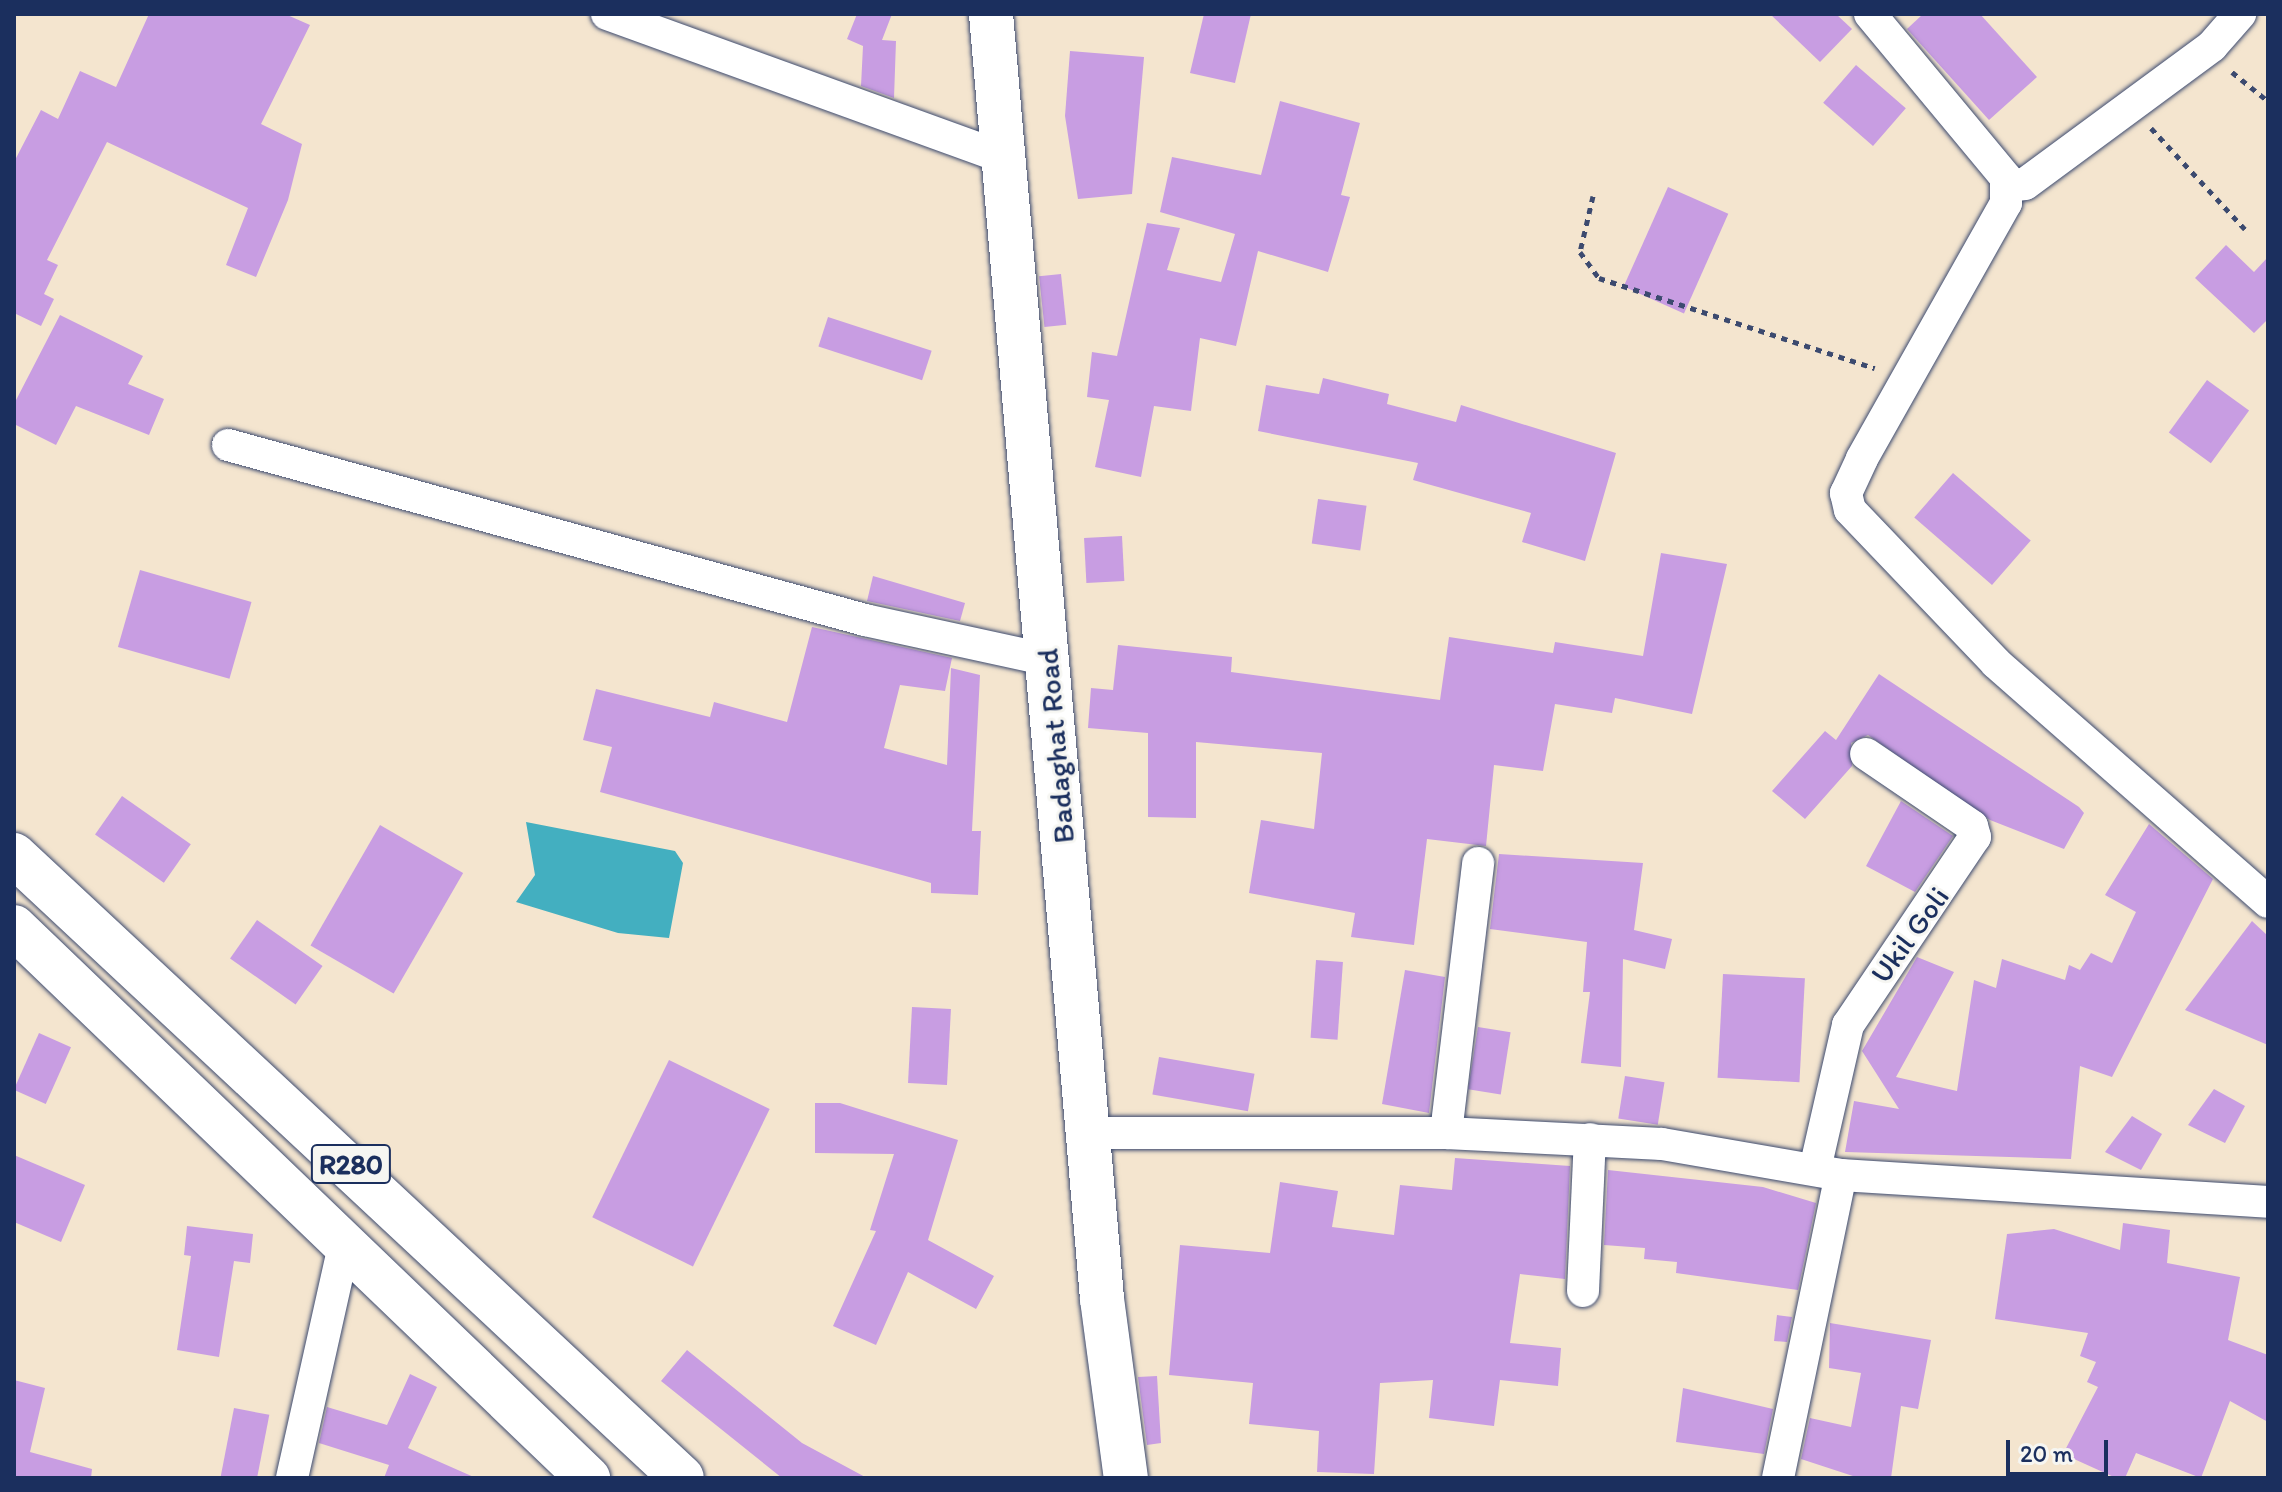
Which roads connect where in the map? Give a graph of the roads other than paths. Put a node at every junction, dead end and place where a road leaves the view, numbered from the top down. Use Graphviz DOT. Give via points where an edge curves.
graph roads {
  1 [pos="607,14"];
  2 [pos="991,14"];
  3 [pos="1870,14"];
  4 [pos="2240,14"];
  5 [pos="1005,158"];
  6 [pos="2006,186"];
  7 [pos="228,445"];
  8 [pos="1049,660"];
  9 [pos="1866,754"];
  10 [pos="14,855"];
  11 [pos="1478,863"];
  12 [pos="2268,902"];
  13 [pos="16,937"];
  14 [pos="1089,1133"];
  15 [pos="1446,1133"];
  16 [pos="1590,1139"];
  17 [pos="1828,1172"];
  18 [pos="2268,1202"];
  19 [pos="343,1249"];
  20 [pos="1583,1291"];
  21 [pos="594,1394"];
  22 [pos="550,1441"];
  23 [pos="292,1478"];
  24 [pos="588,1478"];
  25 [pos="682,1478"];
  26 [pos="1126,1478"];
  27 [pos="1778,1478"];
  1 -- 5 [label="street"];
  2 -- 5 [label="main road, Badaghat Road"];
  3 -- 6 [label="street"];
  4 -- 6 [label="street" via="2212,46 2025,184"];
  5 -- 8 [label="main road, Badaghat Road"];
  6 -- 12 [label="street" via="2006,203 1846,493 1850,510 1996,663"];
  7 -- 8 [label="street" via="865,620"];
  8 -- 14 [label="main road, Badaghat Road"];
  9 -- 17 [label="street, Ukil Goli" via="1972,826 1975,837 1848,1025"];
  10 -- 21 [label="main road, R280"];
  11 -- 15 [label="street"];
  13 -- 19 [label="main road, R280" via="312,1210"];
  14 -- 15 [label="street"];
  14 -- 26 [label="main road, Badaghat Road"];
  15 -- 16 [label="street"];
  16 -- 17 [label="street"];
  16 -- 20 [label="street"];
  17 -- 18 [label="street"];
  17 -- 27 [label="street, Ukil Goli"];
  19 -- 22 [label="main road, R280"];
  19 -- 23 [label="street"];
  21 -- 22 [label="main road"];
  21 -- 25 [label="main road, R280"];
  22 -- 24 [label="main road, R280"];
}
